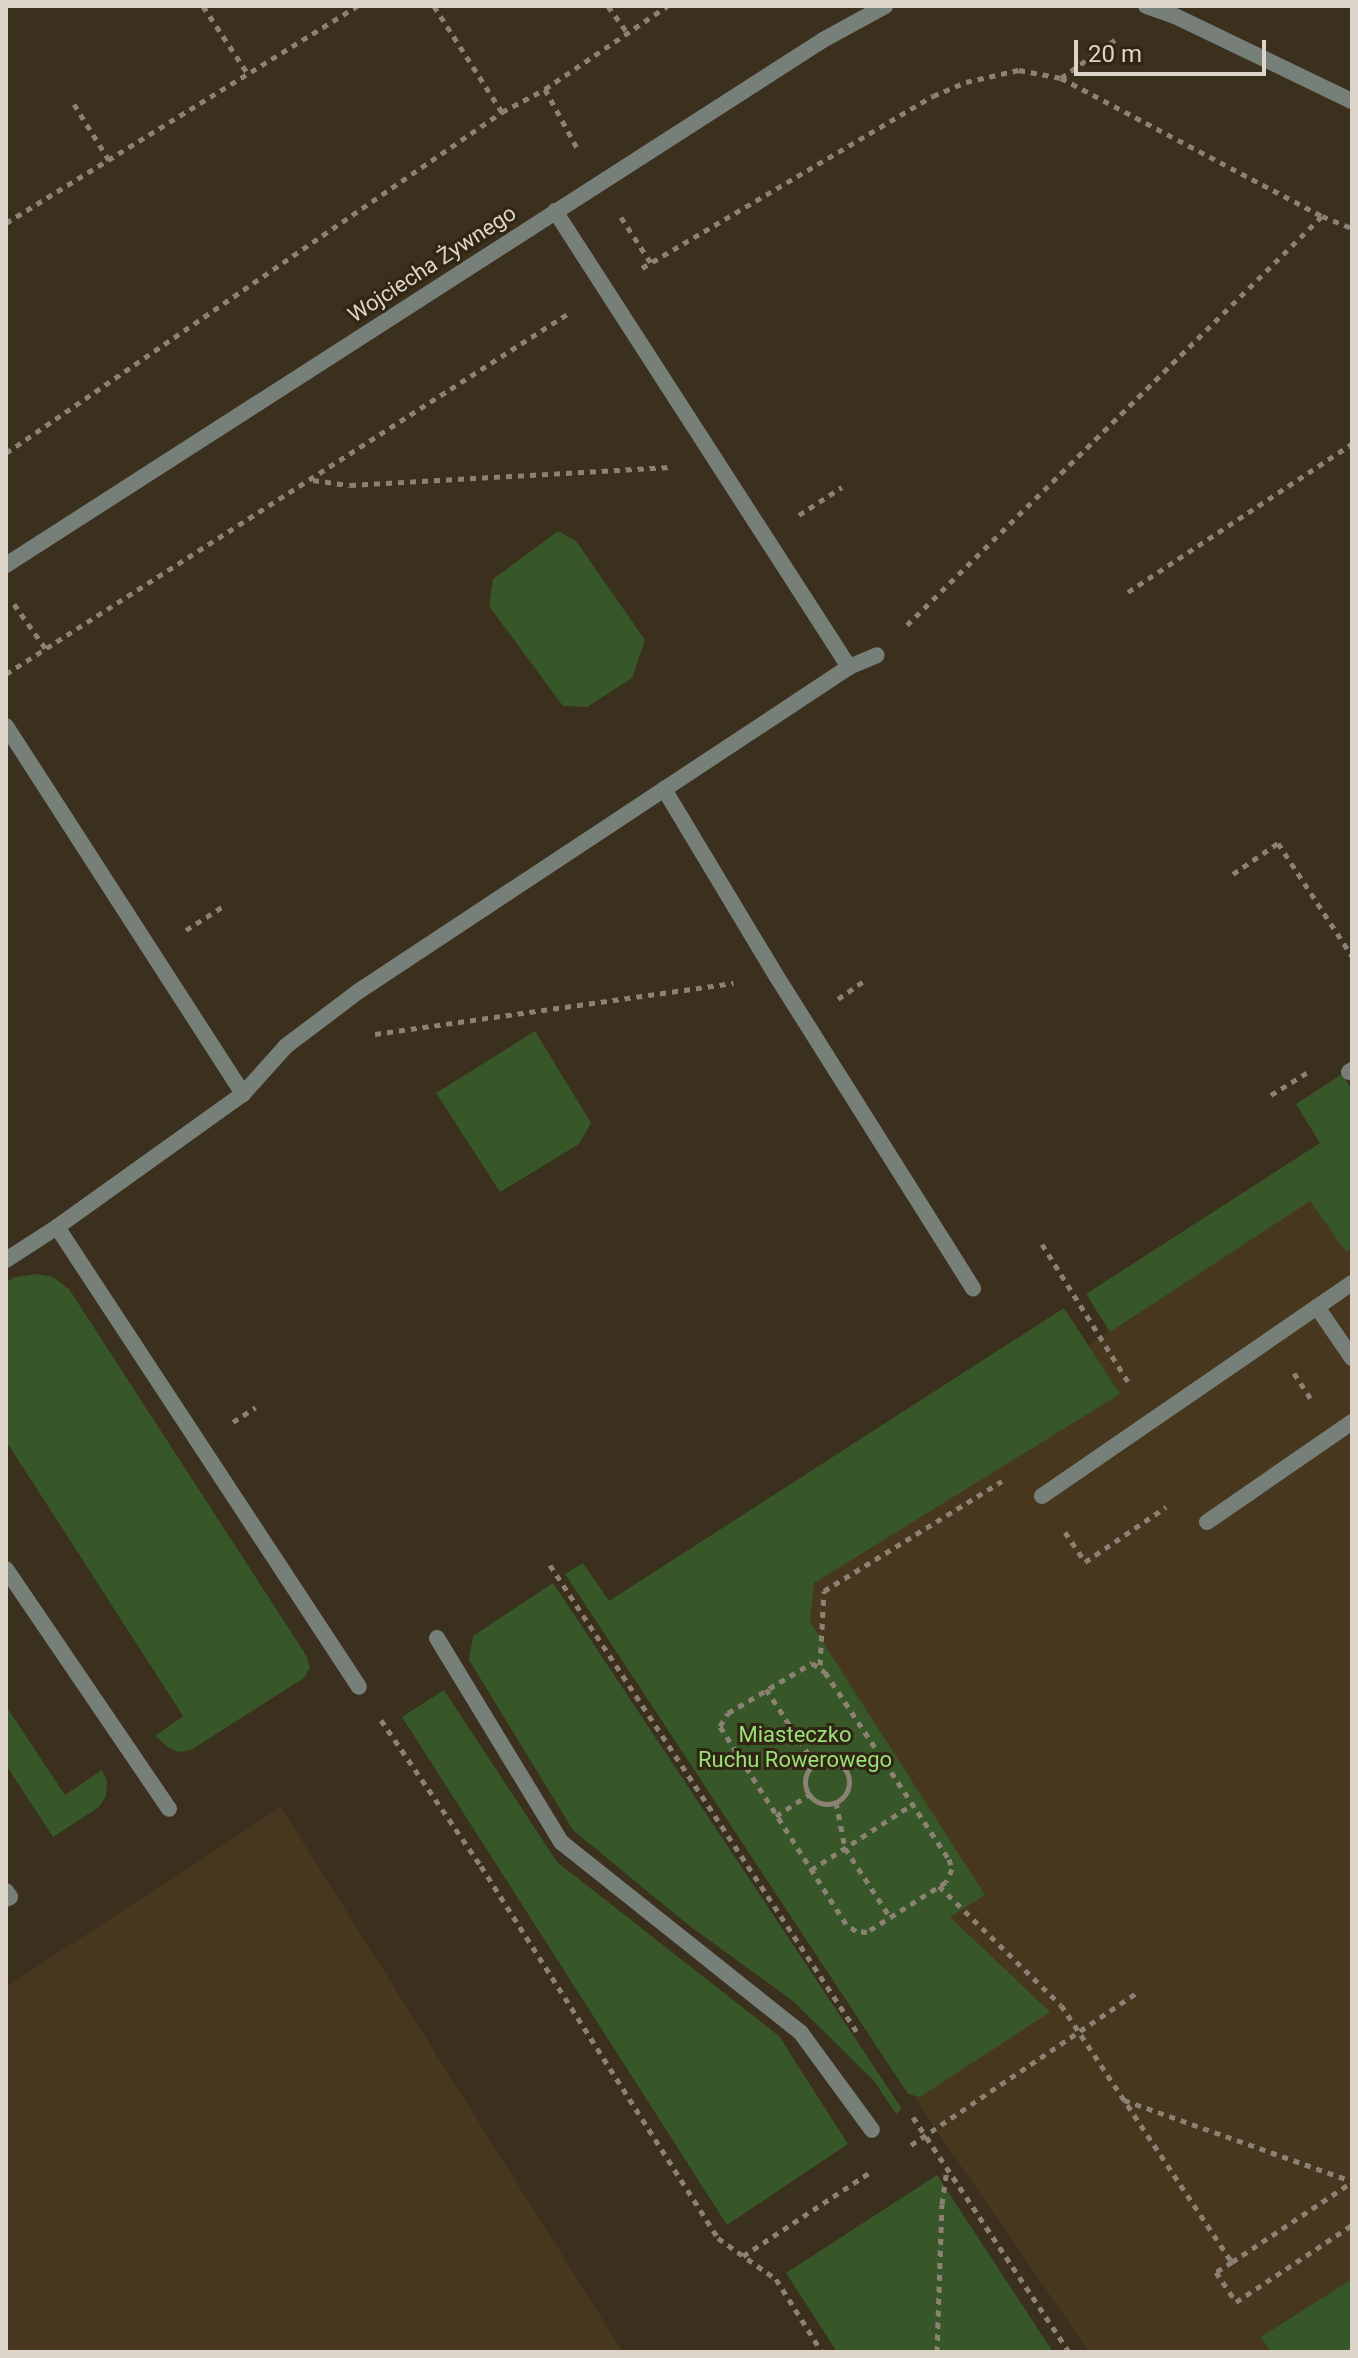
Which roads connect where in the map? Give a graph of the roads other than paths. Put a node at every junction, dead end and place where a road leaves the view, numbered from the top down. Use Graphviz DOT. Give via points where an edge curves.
graph roads {
  1 [pos="885,6"];
  2 [pos="1151,8"];
  3 [pos="1352,101"];
  4 [pos="555,211"];
  5 [pos="6,565"];
  6 [pos="877,655"];
  7 [pos="849,667"];
  8 [pos="6,726"];
  9 [pos="664,789"];
  10 [pos="243,1094"];
  11 [pos="57,1227"];
  12 [pos="6,1260"];
  13 [pos="1352,1283"];
  14 [pos="973,1288"];
  15 [pos="1317,1307"];
  16 [pos="1352,1358"];
  17 [pos="1352,1422"];
  18 [pos="1042,1496"];
  19 [pos="1207,1522"];
  20 [pos="6,1569"];
  21 [pos="437,1638"];
  22 [pos="359,1687"];
  23 [pos="169,1809"];
  24 [pos="6,1891"];
  25 [pos="6,1899"];
  26 [pos="872,2130"];
  1 -- 4 [label="street, Wojciecha Żywnego"];
  2 -- 3 [label="street"];
  4 -- 5 [label="street, Wojciecha Żywnego"];
  4 -- 7 [label="street"];
  6 -- 7 [label="street"];
  7 -- 9 [label="street"];
  8 -- 10 [label="street"];
  9 -- 10 [label="street" via="359,991 286,1046"];
  9 -- 14 [label="street"];
  10 -- 11 [label="street"];
  11 -- 12 [label="street"];
  11 -- 22 [label="street"];
  13 -- 15 [label="street"];
  15 -- 16 [label="street"];
  15 -- 18 [label="street"];
  17 -- 19 [label="street"];
  20 -- 23 [label="street"];
  21 -- 26 [label="street" via="561,1842 801,2033"];
  24 -- 25 [label="street"];
}
